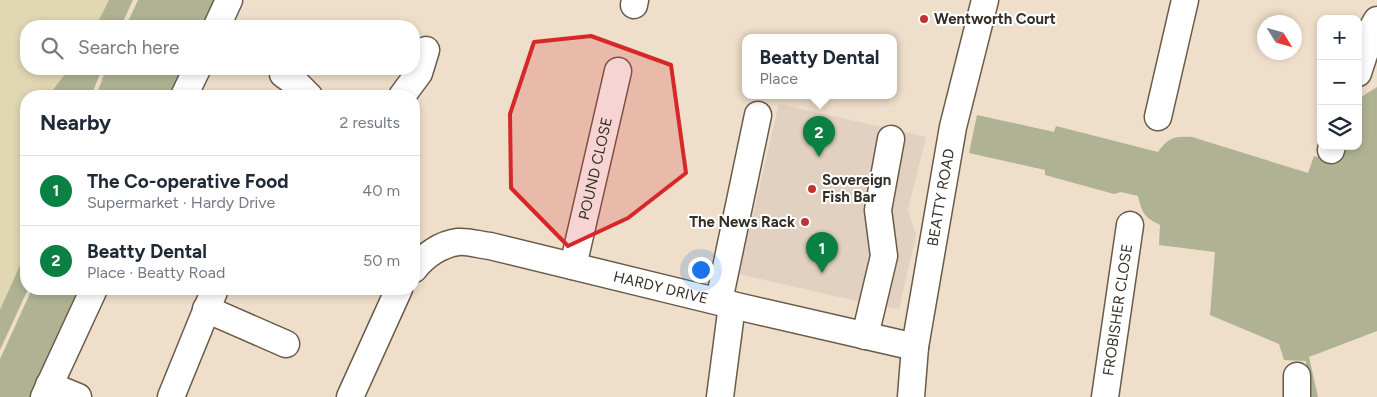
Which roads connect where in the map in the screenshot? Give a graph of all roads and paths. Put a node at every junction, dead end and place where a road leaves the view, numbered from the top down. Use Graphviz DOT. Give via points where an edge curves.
graph roads {
  1 [pos="229,0"];
  2 [pos="985,0"];
  3 [pos="1185,0"];
  4 [pos="220,20"];
  5 [pos="1377,20"];
  6 [pos="426,50"];
  7 [pos="1362,61"];
  8 [pos="420,67"];
  9 [pos="618,71"];
  10 [pos="194,75"];
  11 [pos="284,75"];
  12 [pos="417,75"];
  13 [pos="187,90"];
  14 [pos="303,90"];
  15 [pos="406,90"];
  16 [pos="758,116"];
  17 [pos="1158,117"];
  18 [pos="891,139"];
  19 [pos="1130,224"];
  20 [pos="420,262"];
  21 [pos="572,266"];
  22 [pos="91,295"];
  23 [pos="396,295"];
  24 [pos="211,299"];
  25 [pos="725,303"];
  26 [pos="865,336"];
  27 [pos="286,344"];
  28 [pos="916,347"];
  29 [pos="47,391"];
  30 [pos="78,397"];
  31 [pos="172,397"];
  32 [pos="350,397"];
  33 [pos="720,397"];
  34 [pos="911,397"];
  35 [pos="1105,397"];
  1 -- 4 [label="street"];
  2 -- 28 [label="street, BEATTY ROAD" via="953,127"];
  3 -- 17 [label="street"];
  5 -- 7 [label="street"];
  6 -- 8 [label="street"];
  9 -- 21 [label="street, POUND CLOSE"];
  10 -- 13 [label="street"];
  11 -- 14 [label="street"];
  12 -- 15 [label="street"];
  16 -- 25 [label="street"];
  18 -- 26 [label="street" via="878,210 884,256"];
  19 -- 35 [label="street, FROBISHER CLOSE"];
  20 -- 21 [label="street, HARDY DRIVE" via="437,248 458,242 490,246"];
  21 -- 25 [label="street, HARDY DRIVE"];
  22 -- 29 [label="street"];
  23 -- 32 [label="street"];
  24 -- 27 [label="street"];
  24 -- 31 [label="street"];
  25 -- 26 [label="street, HARDY DRIVE"];
  25 -- 33 [label="street"];
  26 -- 28 [label="street, HARDY DRIVE"];
  28 -- 34 [label="street, BEATTY ROAD"];
  29 -- 30 [label="street"];
}
